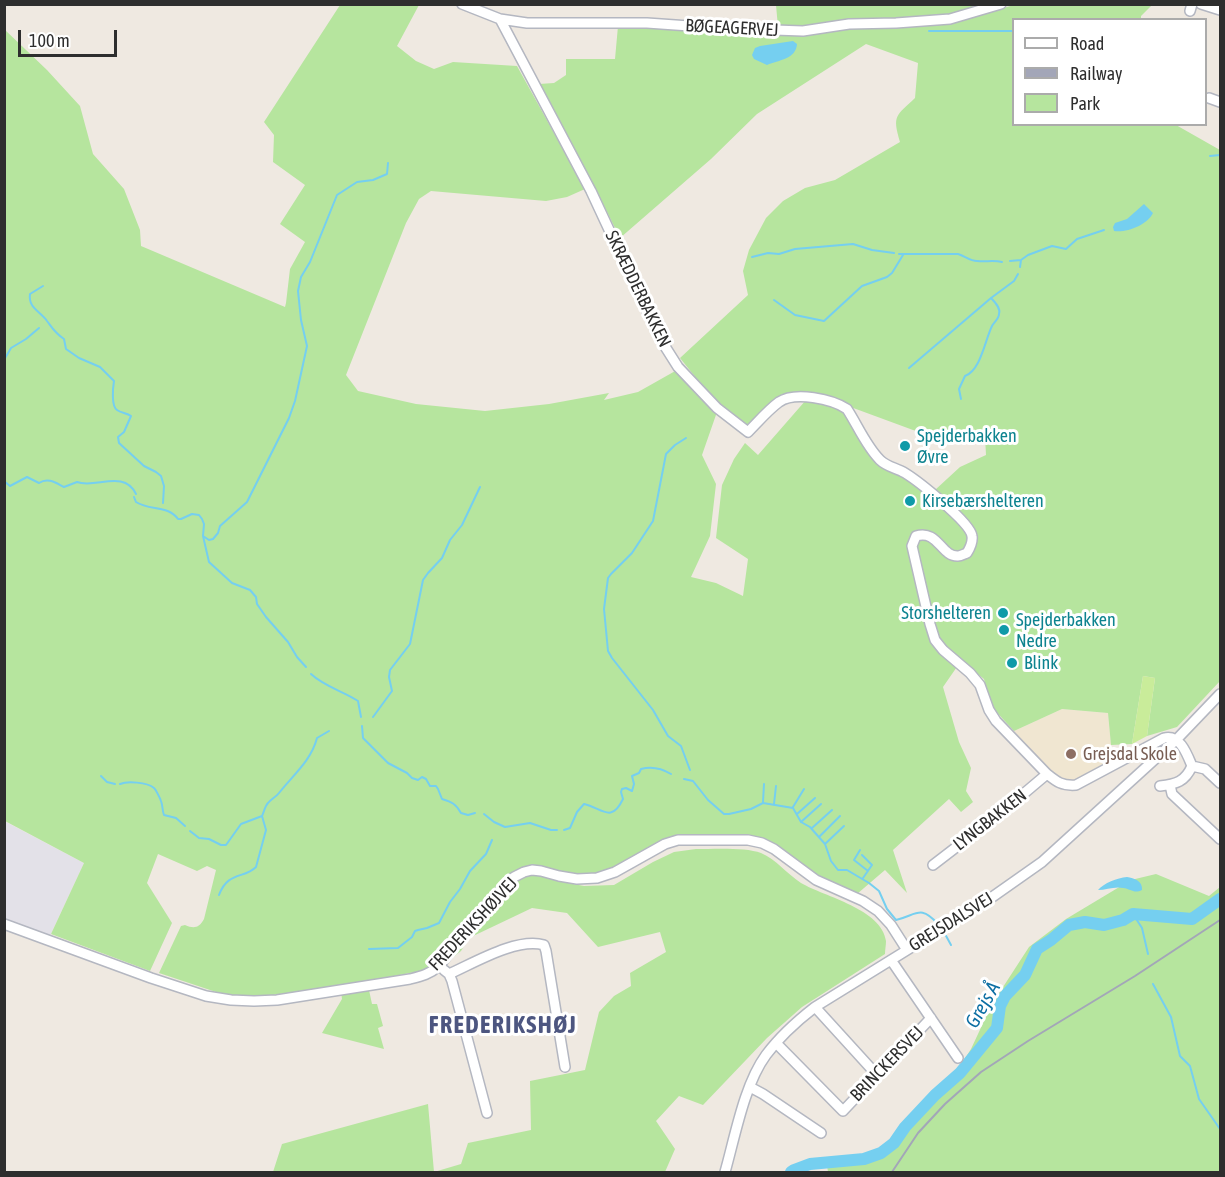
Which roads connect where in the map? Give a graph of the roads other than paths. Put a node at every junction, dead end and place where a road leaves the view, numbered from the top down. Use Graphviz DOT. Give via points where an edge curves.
graph roads {
  1 [pos="462,4"];
  2 [pos="1001,4"];
  3 [pos="1201,4"];
  4 [pos="1221,10"];
  5 [pos="500,19"];
  6 [pos="1209,99"];
  7 [pos="1221,102"];
  8 [pos="1221,693"];
  9 [pos="1176,740"];
  10 [pos="1192,766"];
  11 [pos="1047,774"];
  12 [pos="1221,783"];
  13 [pos="1170,785"];
  14 [pos="1160,786"];
  15 [pos="1221,839"];
  16 [pos="933,865"];
  17 [pos="4,924"];
  18 [pos="907,950"];
  19 [pos="891,960"];
  20 [pos="439,966"];
  21 [pos="449,974"];
  22 [pos="815,1007"];
  23 [pos="931,1018"];
  24 [pos="776,1043"];
  25 [pos="958,1058"];
  26 [pos="565,1067"];
  27 [pos="876,1074"];
  28 [pos="750,1087"];
  29 [pos="487,1113"];
  30 [pos="821,1134"];
  31 [pos="725,1173"];
  1 -- 5 [label="street, BØGEAGERVEJ"];
  2 -- 5 [label="street, BØGEAGERVEJ" via="950,19 849,24 803,31"];
  3 -- 4 [label="street"];
  5 -- 11 [label="street, SKRÆDDERBAKKEN" via="591,191 659,337 678,367 717,408 748,432 790,397 821,398 842,406 881,462 912,477 960,517 972,533 967,553 957,557 923,534 913,541 932,630 938,645 980,685 996,721"];
  6 -- 7 [label="street"];
  8 -- 9 [label="street, GREJSDALSVEJ"];
  9 -- 10 [label="street"];
  9 -- 11 [label="street, SKRÆDDERBAKKEN" via="1164,738 1076,785 1066,786"];
  9 -- 18 [label="street, GREJSDALSVEJ" via="1042,862"];
  10 -- 12 [label="street" via="1205,769"];
  10 -- 13 [label="street" via="1188,775"];
  11 -- 16 [label="street, LYNGBAKKEN"];
  13 -- 14 [label="street"];
  13 -- 15 [label="street" via="1172,794"];
  17 -- 20 [label="street, FREDERIKSHØJVEJ" via="182,989 231,1000 277,1000 392,982 424,975"];
  18 -- 19 [label="street, GREJSDALSVEJ"];
  18 -- 20 [label="street, FREDERIKSHØJVEJ" via="878,911 816,880 762,843 678,840 597,878 577,879 532,870 514,877"];
  19 -- 22 [label="street, GREJSDALSVEJ"];
  19 -- 23 [label="street"];
  20 -- 21 [label="street"];
  21 -- 26 [label="street" via="512,946 544,945"];
  21 -- 29 [label="street"];
  22 -- 24 [label="street, GREJSDALSVEJ"];
  22 -- 27 [label="street"];
  23 -- 25 [label="street"];
  23 -- 27 [label="street, BRINCKERSVEJ"];
  24 -- 27 [label="street, BRINCKERSVEJ" via="843,1111"];
  24 -- 28 [label="street, GREJSDALSVEJ"];
  28 -- 30 [label="street"];
  28 -- 31 [label="street, GREJSDALSVEJ"];
}
